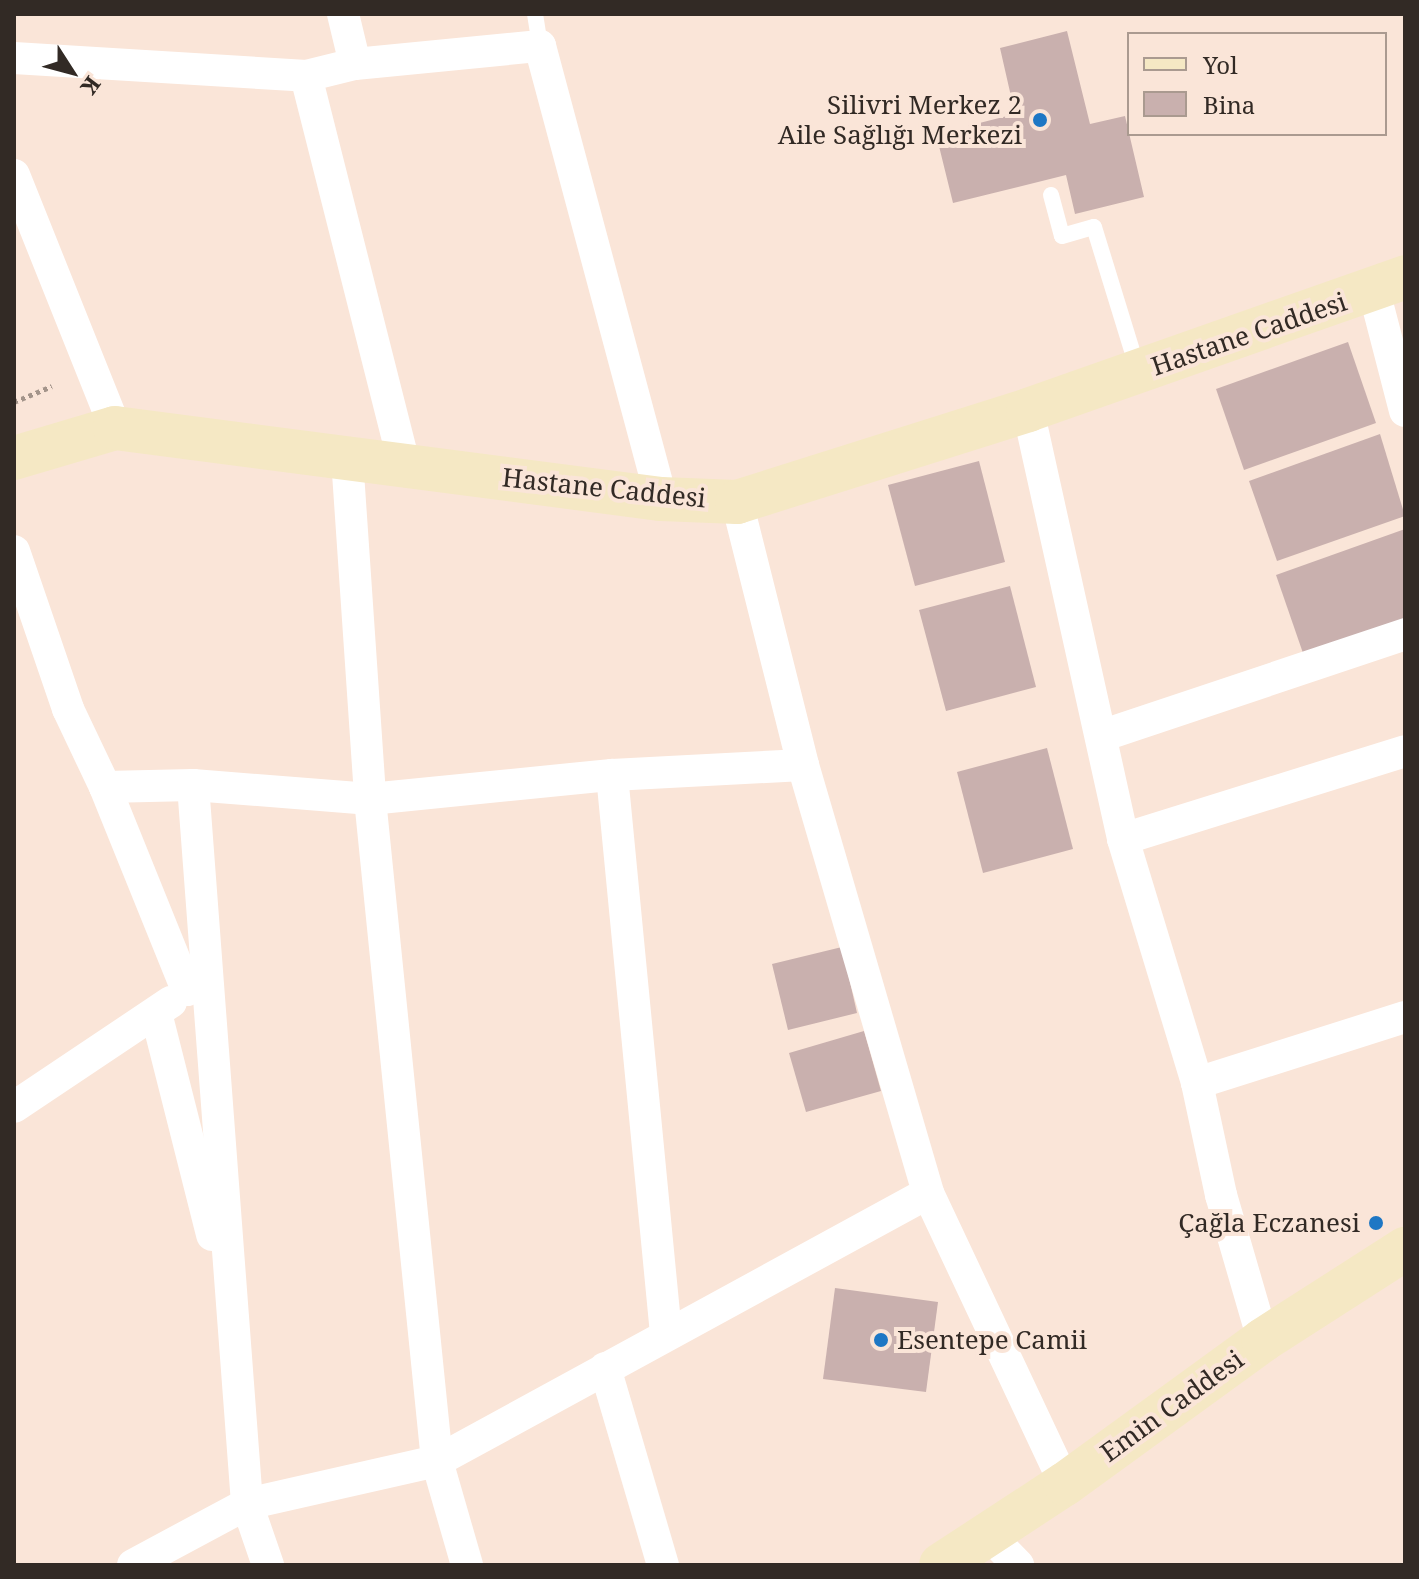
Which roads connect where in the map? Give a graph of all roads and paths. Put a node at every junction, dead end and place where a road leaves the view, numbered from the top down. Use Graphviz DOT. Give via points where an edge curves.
graph roads {
  1 [pos="343,14"];
  2 [pos="535,14"];
  3 [pos="540,46"];
  4 [pos="14,58"];
  5 [pos="355,64"];
  6 [pos="306,76"];
  7 [pos="14,175"];
  8 [pos="1051,195"];
  9 [pos="1389,284"];
  10 [pos="1139,371"];
  11 [pos="52,386"];
  12 [pos="14,402"];
  13 [pos="1028,410"];
  14 [pos="1405,411"];
  15 [pos="115,428"];
  16 [pos="14,458"];
  17 [pos="347,458"];
  18 [pos="404,464"];
  19 [pos="661,499"];
  20 [pos="737,502"];
  21 [pos="14,551"];
  22 [pos="1405,634"];
  23 [pos="1101,736"];
  24 [pos="1405,751"];
  25 [pos="803,765"];
  26 [pos="612,775"];
  27 [pos="193,785"];
  28 [pos="105,787"];
  29 [pos="370,799"];
  30 [pos="1123,839"];
  31 [pos="197,983"];
  32 [pos="156,1013"];
  33 [pos="1405,1017"];
  34 [pos="1197,1083"];
  35 [pos="14,1107"];
  36 [pos="928,1193"];
  37 [pos="1405,1249"];
  38 [pos="233,1319"];
  39 [pos="666,1334"];
  40 [pos="1263,1340"];
  41 [pos="605,1368"];
  42 [pos="437,1461"];
  43 [pos="1065,1484"];
  44 [pos="247,1504"];
  45 [pos="1004,1550"];
  46 [pos="133,1565"];
  47 [pos="268,1565"];
  48 [pos="467,1565"];
  49 [pos="663,1565"];
  50 [pos="941,1565"];
  1 -- 5 [label="street"];
  2 -- 3 [label="lane"];
  3 -- 5 [label="street"];
  3 -- 19 [label="street"];
  4 -- 6 [label="street"];
  5 -- 6 [label="street"];
  6 -- 18 [label="street"];
  7 -- 15 [label="street"];
  8 -- 10 [label="lane" via="1062,236 1094,227"];
  9 -- 10 [label="street, Hastane Caddesi"];
  9 -- 14 [label="street"];
  10 -- 13 [label="street, Hastane Caddesi"];
  11 -- 12 [label="path"];
  13 -- 20 [label="street, Hastane Caddesi"];
  13 -- 23 [label="street"];
  15 -- 16 [label="street, Hastane Caddesi"];
  15 -- 17 [label="street, Hastane Caddesi"];
  17 -- 18 [label="street, Hastane Caddesi"];
  17 -- 29 [label="street"];
  18 -- 19 [label="street, Hastane Caddesi"];
  19 -- 20 [label="street, Hastane Caddesi"];
  20 -- 25 [label="street"];
  21 -- 28 [label="street" via="68,709"];
  22 -- 23 [label="street"];
  23 -- 30 [label="street"];
  24 -- 30 [label="street"];
  25 -- 26 [label="street"];
  25 -- 36 [label="street"];
  26 -- 29 [label="street"];
  26 -- 39 [label="street"];
  27 -- 28 [label="street"];
  27 -- 29 [label="street"];
  27 -- 31 [label="street"];
  28 -- 31 [label="street"];
  29 -- 42 [label="street"];
  30 -- 34 [label="street"];
  31 -- 32 [label="street"];
  31 -- 38 [label="street"];
  32 -- 35 [label="street"];
  32 -- 38 [label="street"];
  33 -- 34 [label="street"];
  34 -- 40 [label="street" via="1221,1195"];
  36 -- 39 [label="street"];
  36 -- 43 [label="street"];
  37 -- 40 [label="street, Emin Caddesi"];
  38 -- 44 [label="street"];
  39 -- 41 [label="street"];
  40 -- 43 [label="street, Emin Caddesi"];
  41 -- 42 [label="street"];
  41 -- 49 [label="street"];
  42 -- 44 [label="street"];
  42 -- 48 [label="street"];
  43 -- 45 [label="street, Emin Caddesi"];
  44 -- 46 [label="street"];
  44 -- 47 [label="street"];
  45 -- 50 [label="street, Emin Caddesi"];
}
